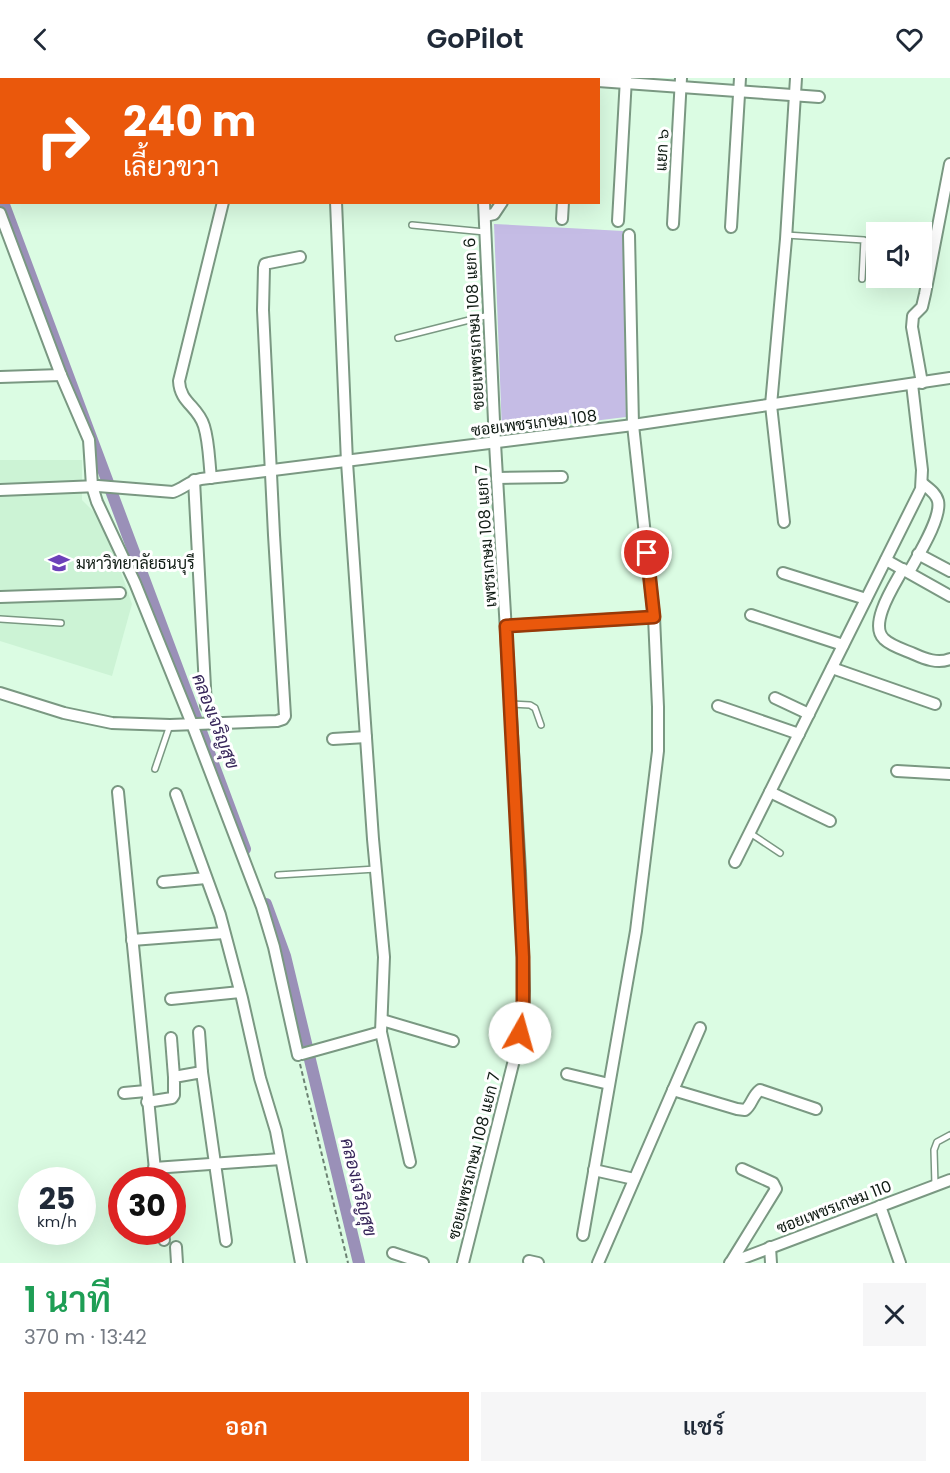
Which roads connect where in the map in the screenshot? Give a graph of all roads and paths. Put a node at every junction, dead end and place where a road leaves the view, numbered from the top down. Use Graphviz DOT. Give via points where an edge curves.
graph roads {
  1 [pos="740,78"];
  2 [pos="796,78"];
  3 [pos="600,81"];
  4 [pos="626,81"];
  5 [pos="681,82"];
  6 [pos="739,91"];
  7 [pos="795,94"];
  8 [pos="819,97"];
  9 [pos="950,164"];
  10 [pos="223,204"];
  11 [pos="336,204"];
  12 [pos="484,204"];
  13 [pos="501,204"];
  14 [pos="563,204"];
  15 [pos="0,213"];
  16 [pos="485,216"];
  17 [pos="562,219"];
  18 [pos="618,221"];
  19 [pos="673,224"];
  20 [pos="412,225"];
  21 [pos="731,227"];
  22 [pos="485,232"];
  23 [pos="629,235"];
  24 [pos="786,235"];
  25 [pos="300,257"];
  26 [pos="862,279"];
  27 [pos="489,315"];
  28 [pos="398,338"];
  29 [pos="62,375"];
  30 [pos="0,377"];
  31 [pos="950,378"];
  32 [pos="917,384"];
  33 [pos="771,405"];
  34 [pos="633,425"];
  35 [pos="495,443"];
  36 [pos="347,462"];
  37 [pos="271,471"];
  38 [pos="562,477"];
  39 [pos="211,478"];
  40 [pos="497,478"];
  41 [pos="194,480"];
  42 [pos="922,483"];
  43 [pos="95,486"];
  44 [pos="0,490"];
  45 [pos="784,522"];
  46 [pos="918,555"];
  47 [pos="886,560"];
  48 [pos="906,571"];
  49 [pos="950,571"];
  50 [pos="783,573"];
  51 [pos="120,593"];
  52 [pos="950,596"];
  53 [pos="0,597"];
  54 [pos="866,599"];
  55 [pos="751,615"];
  56 [pos="654,617"];
  57 [pos="0,619"];
  58 [pos="61,622"];
  59 [pos="506,626"];
  60 [pos="843,645"];
  61 [pos="950,659"];
  62 [pos="832,668"];
  63 [pos="0,693"];
  64 [pos="774,698"];
  65 [pos="511,704"];
  66 [pos="935,704"];
  67 [pos="206,706"];
  68 [pos="718,706"];
  69 [pos="809,714"];
  70 [pos="195,724"];
  71 [pos="170,725"];
  72 [pos="541,725"];
  73 [pos="799,734"];
  74 [pos="366,737"];
  75 [pos="333,739"];
  76 [pos="155,769"];
  77 [pos="897,771"];
  78 [pos="950,774"];
  79 [pos="118,792"];
  80 [pos="770,792"];
  81 [pos="176,794"];
  82 [pos="830,821"];
  83 [pos="750,833"];
  84 [pos="780,853"];
  85 [pos="735,862"];
  86 [pos="376,869"];
  87 [pos="278,875"];
  88 [pos="206,878"];
  89 [pos="163,882"];
  90 [pos="224,933"];
  91 [pos="132,940"];
  92 [pos="240,992"];
  93 [pos="171,999"];
  94 [pos="382,1020"];
  95 [pos="700,1028"];
  96 [pos="199,1032"];
  97 [pos="381,1032"];
  98 [pos="171,1038"];
  99 [pos="453,1041"];
  100 [pos="300,1054"];
  101 [pos="202,1072"];
  102 [pos="567,1074"];
  103 [pos="174,1077"];
  104 [pos="609,1084"];
  105 [pos="673,1090"];
  106 [pos="124,1093"];
  107 [pos="147,1097"];
  108 [pos="816,1109"];
  109 [pos="950,1135"];
  110 [pos="280,1159"];
  111 [pos="410,1162"];
  112 [pos="214,1165"];
  113 [pos="154,1167"];
  114 [pos="174,1167"];
  115 [pos="742,1169"];
  116 [pos="594,1170"];
  117 [pos="634,1179"];
  118 [pos="950,1180"];
  119 [pos="935,1185"];
  120 [pos="880,1206"];
  121 [pos="583,1235"];
  122 [pos="226,1241"];
  123 [pos="176,1247"];
  124 [pos="393,1253"];
  125 [pos="758,1256"];
  126 [pos="177,1263"];
  127 [pos="301,1263"];
  128 [pos="348,1263"];
  129 [pos="423,1263"];
  130 [pos="463,1263"];
  131 [pos="598,1263"];
  132 [pos="731,1263"];
  133 [pos="771,1263"];
  134 [pos="900,1263"];
  1 -- 6 [label="street"];
  2 -- 7 [label="street"];
  3 -- 4 [label="street"];
  4 -- 5 [label="street"];
  4 -- 18 [label="street"];
  5 -- 6 [label="street"];
  5 -- 19 [label="street, แยก ๖"];
  6 -- 7 [label="street"];
  6 -- 21 [label="street"];
  7 -- 8 [label="street"];
  7 -- 24 [label="street"];
  9 -- 32 [label="street" via="926,294 922,307 913,316"];
  10 -- 39 [label="street" via="179,381 180,392 204,424"];
  11 -- 36 [label="street"];
  12 -- 16 [label="street, ซอยเพชรเกษม 108 แยก 6"];
  13 -- 16 [label="street" via="494,214"];
  14 -- 17 [label="street"];
  15 -- 29 [label="street"];
  16 -- 22 [label="street, ซอยเพชรเกษม 108 แยก 6"];
  20 -- 22 [label="lane"];
  22 -- 27 [label="street, ซอยเพชรเกษม 108 แยก 6"];
  23 -- 34 [label="street"];
  24 -- 26 [label="lane" via="864,240"];
  24 -- 33 [label="street"];
  25 -- 37 [label="street" via="265,264 264,268"];
  27 -- 28 [label="lane"];
  27 -- 35 [label="street, ซอยเพชรเกษม 108 แยก 6"];
  29 -- 30 [label="street"];
  29 -- 43 [label="street" via="89,440"];
  31 -- 32 [label="street, ซอยเพชรเกษม 108"];
  32 -- 33 [label="street, ซอยเพชรเกษม 108"];
  32 -- 42 [label="street"];
  33 -- 34 [label="street, ซอยเพชรเกษม 108"];
  33 -- 45 [label="street"];
  34 -- 35 [label="street, ซอยเพชรเกษม 108"];
  34 -- 56 [label="street"];
  35 -- 36 [label="street, ซอยเพชรเกษม 108"];
  35 -- 40 [label="street, เพชรเกษม 108 แยก 7"];
  36 -- 37 [label="street, ซอยเพชรเกษม 108"];
  36 -- 74 [label="street"];
  37 -- 39 [label="street, ซอยเพชรเกษม 108"];
  37 -- 70 [label="street" via="285,716 277,721"];
  38 -- 40 [label="street"];
  39 -- 41 [label="street, ซอยเพชรเกษม 108"];
  40 -- 59 [label="street, เพชรเกษม 108 แยก 7"];
  41 -- 43 [label="street, ซอยเพชรเกษม 108" via="173,492"];
  41 -- 67 [label="street"];
  42 -- 46 [label="street" via="938,501 932,529"];
  42 -- 47 [label="street"];
  43 -- 44 [label="street, ซอยเพชรเกษม 108"];
  43 -- 70 [label="street"];
  46 -- 48 [label="street"];
  46 -- 49 [label="street"];
  47 -- 48 [label="street"];
  47 -- 54 [label="street"];
  48 -- 52 [label="street"];
  48 -- 61 [label="street" via="880,616 881,635 918,656 933,661"];
  50 -- 54 [label="street"];
  51 -- 53 [label="street"];
  54 -- 60 [label="street"];
  55 -- 60 [label="street"];
  56 -- 59 [label="street"];
  56 -- 104 [label="street" via="658,751 636,930"];
  57 -- 58 [label="lane"];
  59 -- 65 [label="street, ซอยเพชรเกษม 108 แยก 7"];
  60 -- 62 [label="street"];
  62 -- 66 [label="street"];
  62 -- 69 [label="street"];
  63 -- 71 [label="street" via="112,723"];
  64 -- 69 [label="street"];
  65 -- 72 [label="lane" via="535,708"];
  65 -- 130 [label="street, ซอยเพชรเกษม 108 แยก 7" via="523,1019"];
  68 -- 73 [label="street"];
  69 -- 73 [label="street"];
  70 -- 71 [label="street"];
  70 -- 100 [label="street" via="262,906"];
  71 -- 76 [label="lane"];
  73 -- 80 [label="street"];
  74 -- 75 [label="street"];
  74 -- 86 [label="street"];
  77 -- 78 [label="street"];
  79 -- 91 [label="street"];
  80 -- 82 [label="street"];
  80 -- 83 [label="street"];
  81 -- 88 [label="street"];
  83 -- 84 [label="lane"];
  83 -- 85 [label="street"];
  86 -- 87 [label="lane"];
  86 -- 94 [label="street" via="384,957"];
  88 -- 89 [label="street"];
  88 -- 90 [label="street"];
  90 -- 91 [label="street"];
  90 -- 92 [label="street"];
  91 -- 107 [label="street"];
  92 -- 93 [label="street"];
  92 -- 110 [label="street"];
  94 -- 97 [label="street"];
  94 -- 99 [label="street"];
  95 -- 105 [label="street"];
  96 -- 101 [label="street"];
  97 -- 100 [label="street"];
  97 -- 111 [label="street"];
  98 -- 103 [label="street"];
  100 -- 128 [label="path"];
  101 -- 103 [label="street"];
  101 -- 112 [label="street"];
  102 -- 104 [label="street"];
  103 -- 107 [label="street" via="172,1098"];
  104 -- 116 [label="street"];
  105 -- 108 [label="street" via="737,1110 750,1106 760,1090"];
  105 -- 117 [label="street"];
  106 -- 107 [label="street"];
  107 -- 113 [label="street"];
  109 -- 119 [label="lane" via="937,1142 934,1150"];
  110 -- 112 [label="street"];
  110 -- 127 [label="street"];
  112 -- 114 [label="street"];
  112 -- 122 [label="street"];
  115 -- 132 [label="street" via="773,1183 776,1189"];
  116 -- 117 [label="street"];
  116 -- 121 [label="street"];
  117 -- 131 [label="street"];
  118 -- 119 [label="street, ซอยเพชรเกษม 110"];
  119 -- 120 [label="street, ซอยเพชรเกษม 110"];
  120 -- 125 [label="street, ซอยเพชรเกษม 110"];
  120 -- 134 [label="street"];
  123 -- 126 [label="street"];
  124 -- 129 [label="street"];
  125 -- 132 [label="street, ซอยเพชรเกษม 110"];
  125 -- 133 [label="street"];
}
